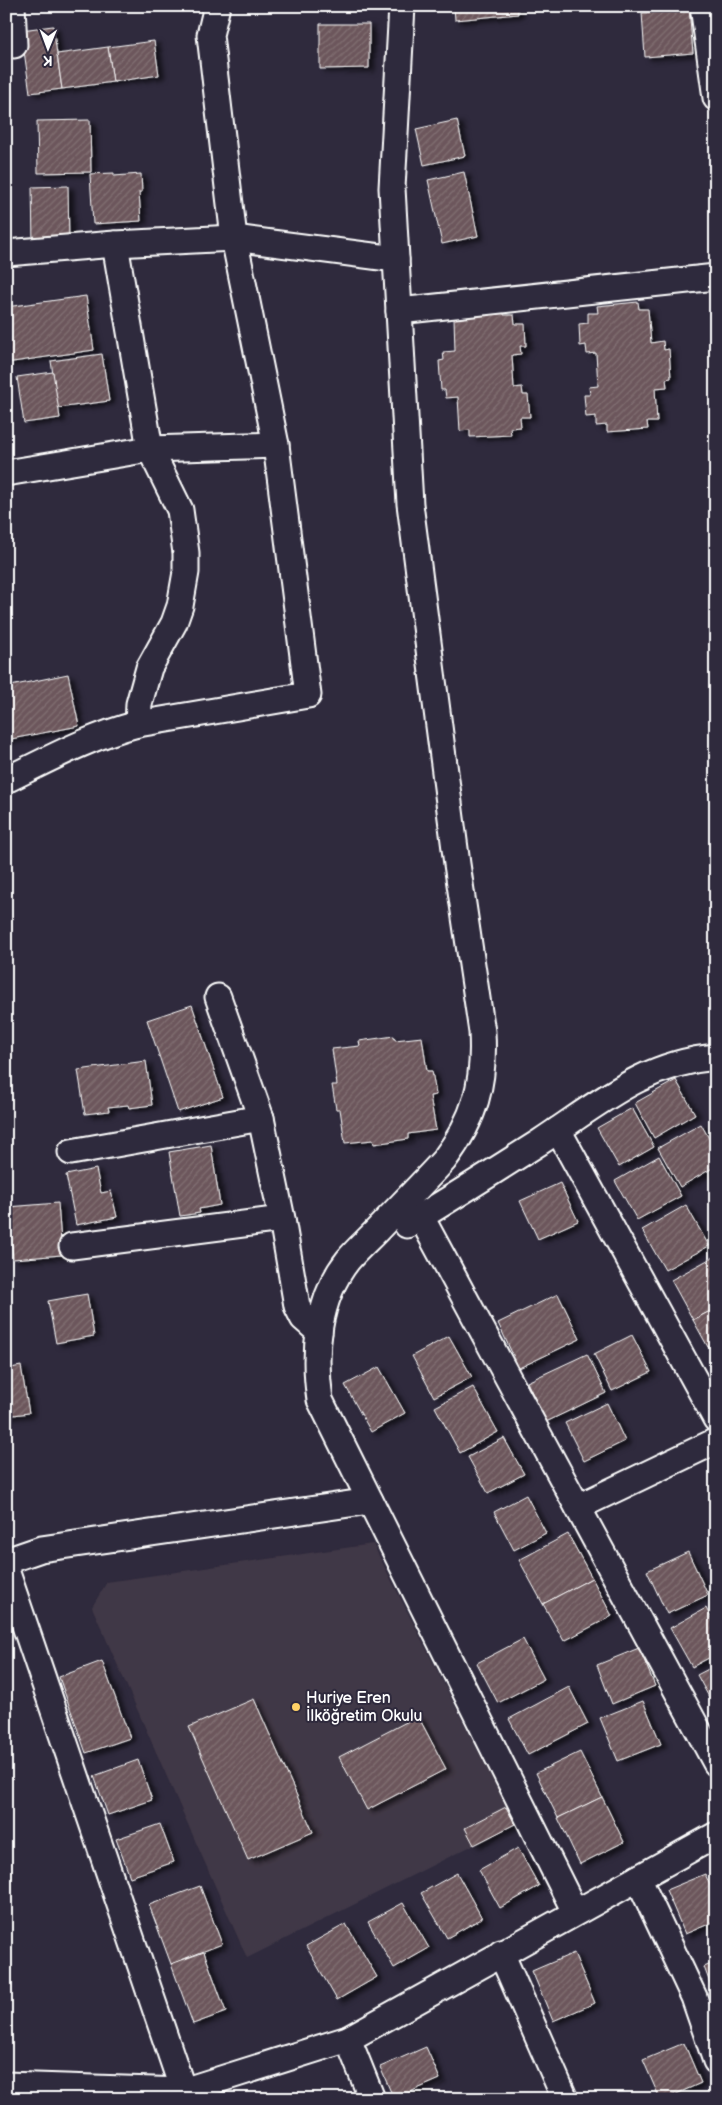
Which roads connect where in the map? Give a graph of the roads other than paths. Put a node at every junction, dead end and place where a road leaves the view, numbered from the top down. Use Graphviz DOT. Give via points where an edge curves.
graph roads {
  1 [pos="12,6"];
  2 [pos="217,6"];
  3 [pos="402,6"];
  4 [pos="703,6"];
  5 [pos="14,45"];
  6 [pos="716,98"];
  7 [pos="234,238"];
  8 [pos="115,244"];
  9 [pos="6,253"];
  10 [pos="396,259"];
  11 [pos="716,277"];
  12 [pos="399,310"];
  13 [pos="276,445"];
  14 [pos="150,449"];
  15 [pos="6,473"];
  16 [pos="138,724"];
  17 [pos="6,780"];
  18 [pos="218,997"];
  19 [pos="716,1058"];
  20 [pos="260,1118"];
  21 [pos="558,1130"];
  22 [pos="70,1152"];
  23 [pos="421,1217"];
  24 [pos="282,1219"];
  25 [pos="72,1246"];
  26 [pos="348,1261"];
  27 [pos="319,1332"];
  28 [pos="716,1419"];
  29 [pos="716,1441"];
  30 [pos="370,1500"];
  31 [pos="578,1507"];
  32 [pos="6,1561"];
  33 [pos="6,1570"];
  34 [pos="716,1763"];
  35 [pos="716,1835"];
  36 [pos="638,1878"];
  37 [pos="576,1912"];
  38 [pos="501,1953"];
  39 [pos="348,2039"];
  40 [pos="716,2061"];
  41 [pos="6,2085"];
  42 [pos="184,2095"];
  43 [pos="372,2099"];
  44 [pos="565,2099"];
  1 -- 5 [label="street"];
  2 -- 7 [label="street" via="210,35"];
  3 -- 10 [label="street" via="392,188"];
  4 -- 6 [label="street"];
  7 -- 8 [label="street"];
  7 -- 10 [label="street"];
  7 -- 13 [label="street"];
  8 -- 9 [label="street"];
  8 -- 14 [label="street"];
  10 -- 12 [label="street"];
  11 -- 12 [label="street"];
  12 -- 26 [label="street" via="410,504 484,1055 477,1100 458,1142"];
  13 -- 14 [label="street"];
  13 -- 16 [label="street" via="308,695"];
  14 -- 15 [label="street"];
  14 -- 16 [label="street" via="180,510 186,572 174,623 143,684"];
  16 -- 17 [label="street" via="88,740"];
  18 -- 20 [label="street"];
  19 -- 21 [label="street" via="693,1060 651,1072"];
  20 -- 22 [label="street"];
  20 -- 24 [label="street"];
  21 -- 23 [label="street"];
  21 -- 28 [label="street"];
  23 -- 26 [label="street"];
  23 -- 31 [label="street"];
  24 -- 25 [label="street"];
  24 -- 27 [label="street" via="297,1306 303,1318"];
  26 -- 27 [label="street" via="334,1283"];
  27 -- 30 [label="street" via="317,1370 320,1400"];
  29 -- 31 [label="street"];
  30 -- 32 [label="street" via="41,1549"];
  30 -- 37 [label="street"];
  31 -- 34 [label="street"];
  33 -- 42 [label="street"];
  35 -- 36 [label="street"];
  36 -- 37 [label="street"];
  36 -- 40 [label="street" via="694,1996"];
  37 -- 38 [label="street"];
  38 -- 39 [label="street"];
  38 -- 44 [label="street"];
  39 -- 42 [label="street"];
  39 -- 43 [label="street"];
  41 -- 42 [label="street"];
}
